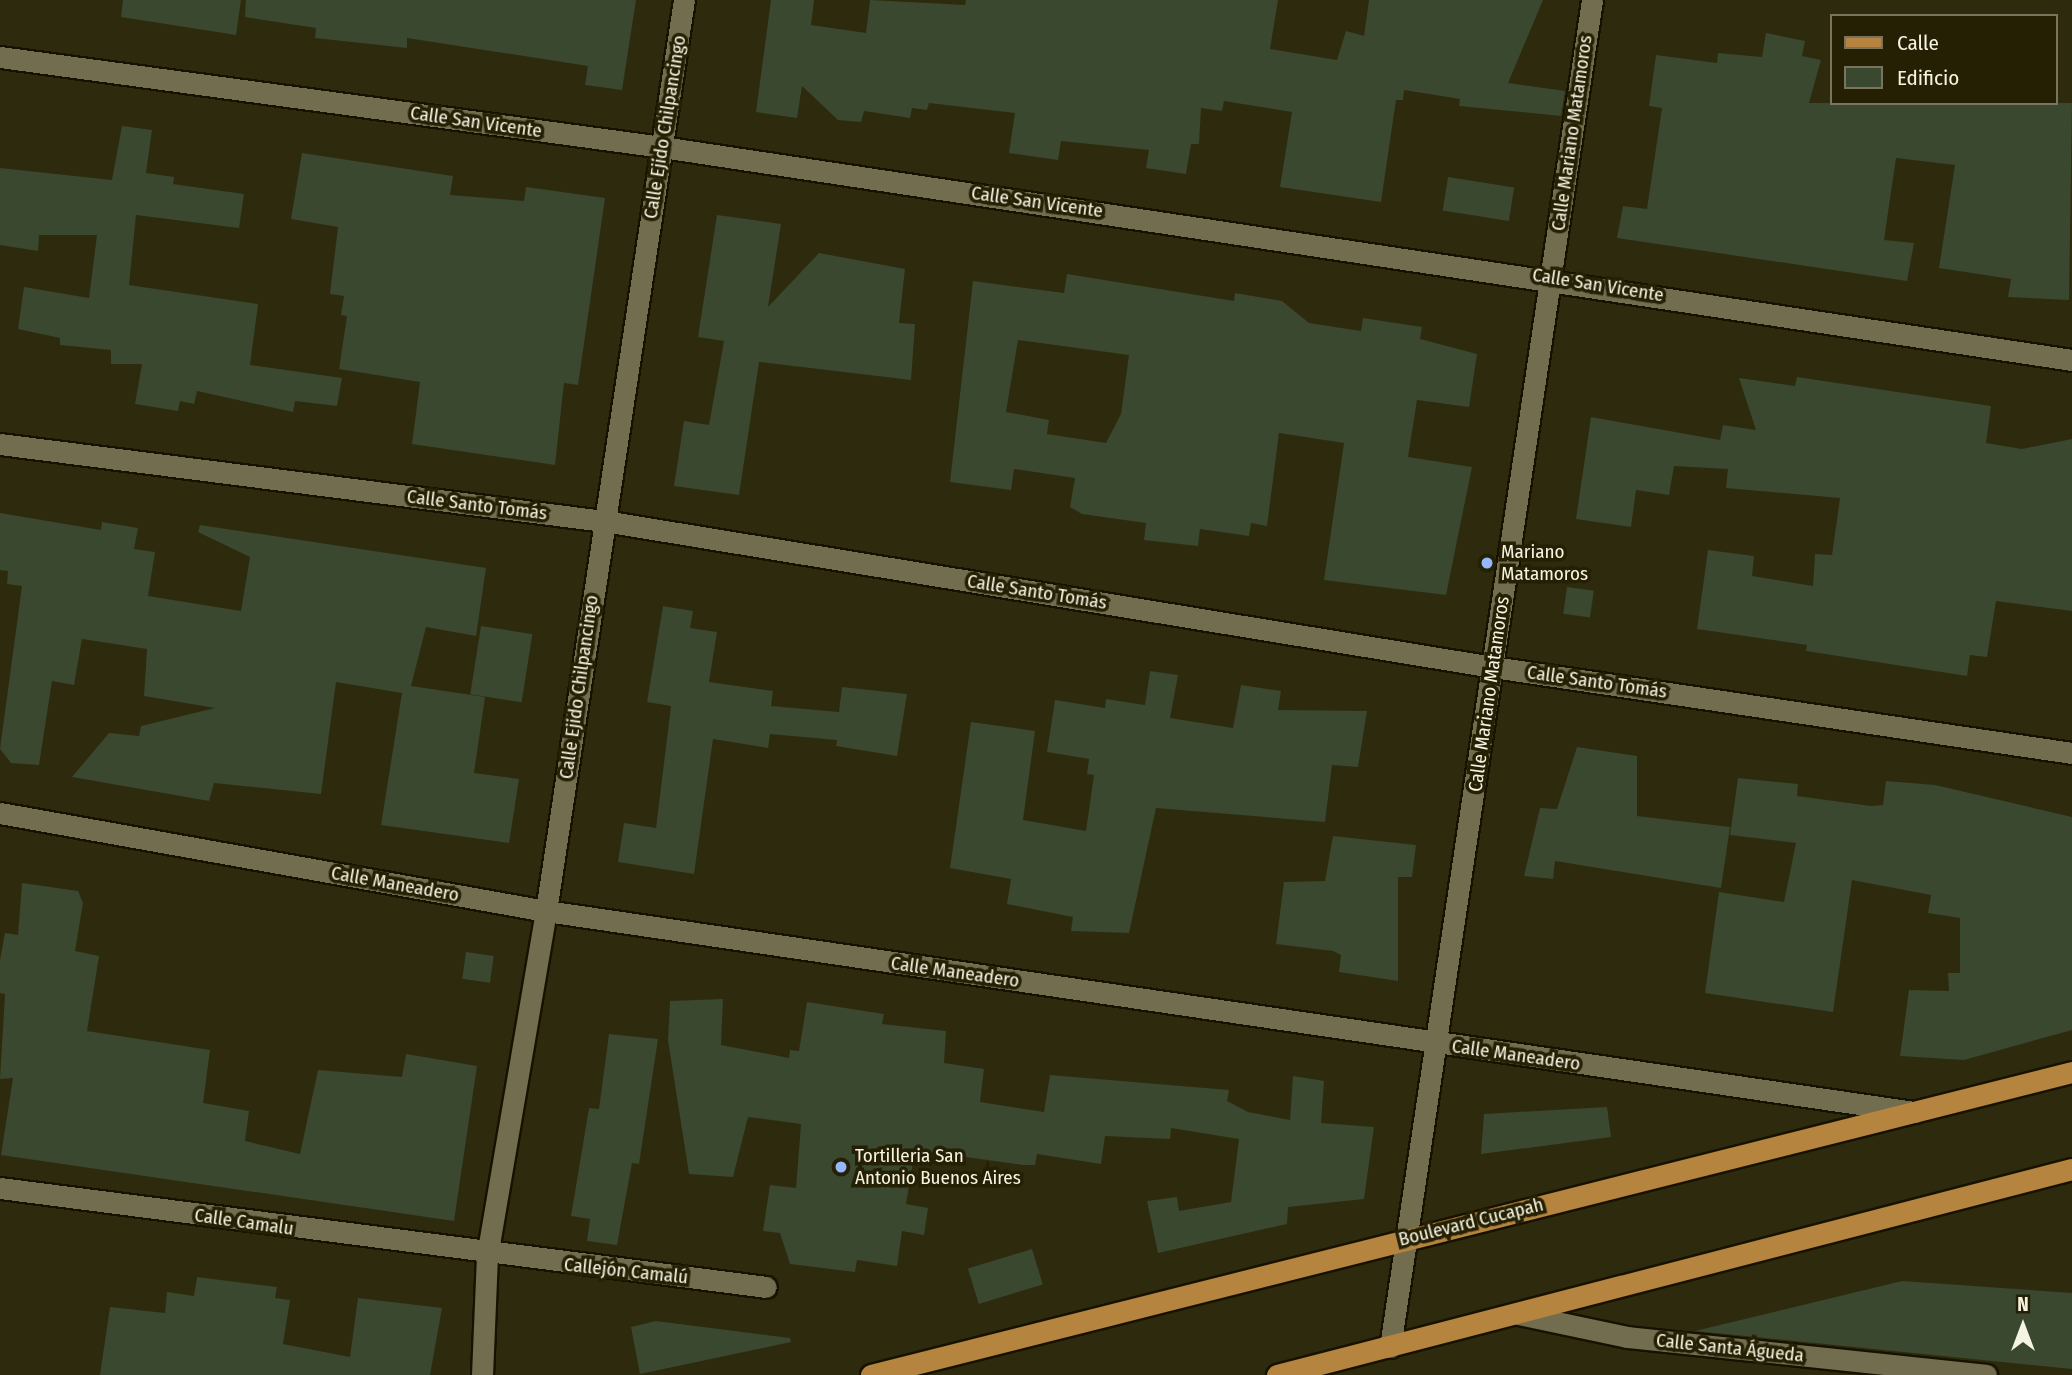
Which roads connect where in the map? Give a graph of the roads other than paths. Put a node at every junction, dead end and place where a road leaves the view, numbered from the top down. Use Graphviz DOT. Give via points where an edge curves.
graph roads {
  1 [pos="684,0"];
  2 [pos="1592,0"];
  3 [pos="0,57"];
  4 [pos="662,147"];
  5 [pos="1551,277"];
  6 [pos="2072,360"];
  7 [pos="0,443"];
  8 [pos="604,522"];
  9 [pos="1493,667"];
  10 [pos="2072,753"];
  11 [pos="0,813"];
  12 [pos="546,911"];
  13 [pos="1437,1044"];
  14 [pos="2072,1073"];
  15 [pos="1914,1112"];
  16 [pos="2072,1169"];
  17 [pos="0,1188"];
  18 [pos="1408,1238"];
  19 [pos="487,1256"];
  20 [pos="766,1287"];
  21 [pos="1518,1314"];
  22 [pos="1390,1347"];
  23 [pos="482,1375"];
  24 [pos="871,1375"];
  25 [pos="1277,1375"];
  26 [pos="1986,1375"];
  1 -- 4 [label="street, Calle Ejido Chilpancingo"];
  2 -- 5 [label="street, Calle Mariano Matamoros"];
  3 -- 4 [label="street, Calle San Vicente"];
  4 -- 5 [label="street, Calle San Vicente"];
  4 -- 8 [label="street, Calle Ejido Chilpancingo"];
  5 -- 6 [label="street, Calle San Vicente"];
  5 -- 9 [label="street, Calle Mariano Matamoros"];
  7 -- 8 [label="street, Calle Santo Tomás"];
  8 -- 9 [label="street, Calle Santo Tomás"];
  8 -- 12 [label="street, Calle Ejido Chilpancingo"];
  9 -- 10 [label="street, Calle Santo Tomás"];
  9 -- 13 [label="street, Calle Mariano Matamoros"];
  11 -- 12 [label="street, Calle Maneadero"];
  12 -- 13 [label="street, Calle Maneadero"];
  12 -- 19 [label="street, Calle Ejido Chilpancingo"];
  13 -- 15 [label="street, Calle Maneadero"];
  13 -- 18 [label="street, Calle Mariano Matamoros"];
  14 -- 15 [label="main road, Boulevard Cucapah"];
  15 -- 18 [label="main road, Boulevard Cucapah"];
  16 -- 21 [label="main road"];
  17 -- 19 [label="street, Calle Camalu"];
  18 -- 22 [label="street, Calle Mariano Matamoros"];
  18 -- 24 [label="main road, Boulevard Cucapah"];
  19 -- 20 [label="street, Callejón Camalú"];
  19 -- 23 [label="street, Calle Ejido Chilpancingo"];
  21 -- 22 [label="main road"];
  21 -- 26 [label="street, Calle Santa Águeda" via="1627,1337"];
  22 -- 25 [label="main road"];
}
